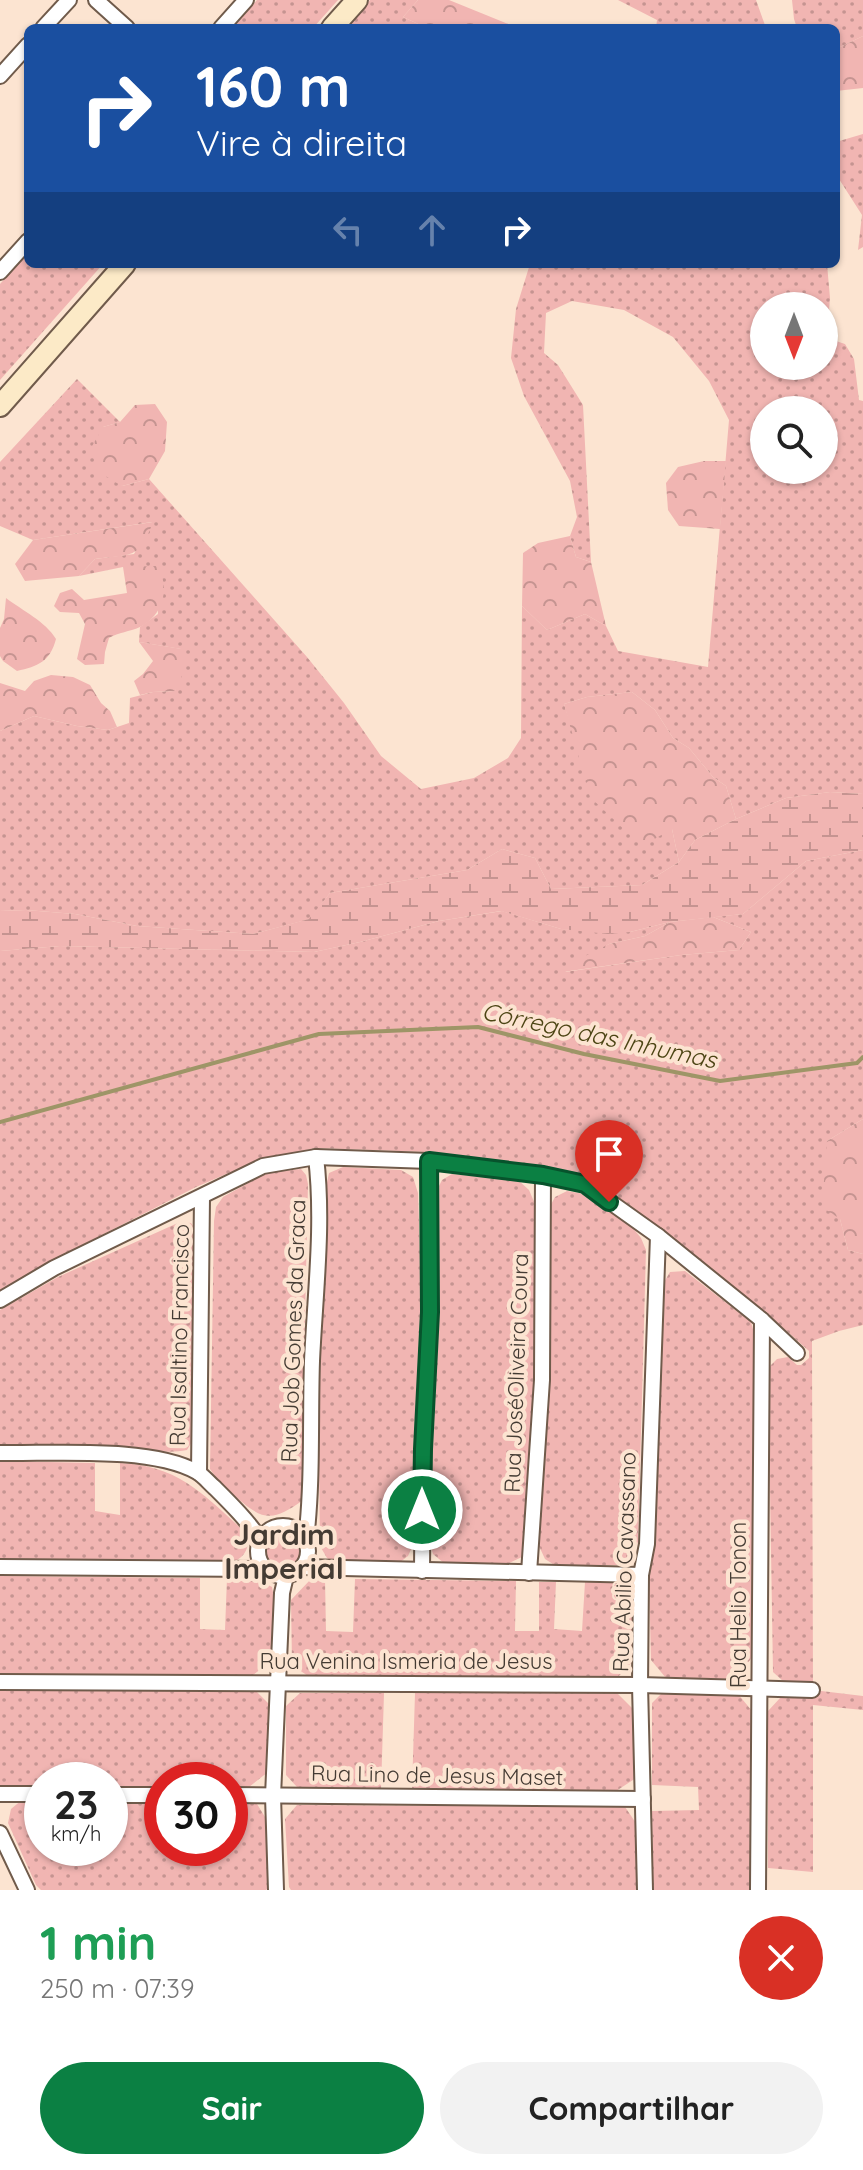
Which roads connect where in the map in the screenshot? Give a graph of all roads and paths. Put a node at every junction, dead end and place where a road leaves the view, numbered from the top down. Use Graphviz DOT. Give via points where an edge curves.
graph roads {
  1 [pos="69,0"];
  2 [pos="96,0"];
  3 [pos="246,0"];
  4 [pos="357,0"];
  5 [pos="47,24"];
  6 [pos="123,24"];
  7 [pos="225,24"];
  8 [pos="336,24"];
  9 [pos="24,49"];
  10 [pos="0,76"];
  11 [pos="24,245"];
  12 [pos="121,268"];
  13 [pos="0,272"];
  14 [pos="0,406"];
  15 [pos="316,1157"];
  16 [pos="429,1161"];
  17 [pos="543,1175"];
  18 [pos="202,1197"];
  19 [pos="658,1236"];
  20 [pos="0,1300"];
  21 [pos="762,1320"];
  22 [pos="797,1353"];
  23 [pos="0,1453"];
  24 [pos="199,1473"];
  25 [pos="302,1534"];
  26 [pos="264,1535"];
  27 [pos="305,1563"];
  28 [pos="0,1567"];
  29 [pos="273,1570"];
  30 [pos="422,1571"];
  31 [pos="529,1573"];
  32 [pos="641,1575"];
  33 [pos="0,1682"];
  34 [pos="278,1682"];
  35 [pos="640,1685"];
  36 [pos="759,1688"];
  37 [pos="812,1690"];
  38 [pos="0,1794"];
  39 [pos="24,1794"];
  40 [pos="248,1795"];
  41 [pos="273,1796"];
  42 [pos="643,1799"];
  43 [pos="0,1833"];
  44 [pos="27,1890"];
  45 [pos="276,1890"];
  46 [pos="645,1890"];
  47 [pos="758,1890"];
  1 -- 5 [label="street"];
  2 -- 6 [label="street"];
  3 -- 7 [label="street"];
  4 -- 8 [label="main road"];
  9 -- 10 [label="street"];
  11 -- 13 [label="street"];
  12 -- 14 [label="main road"];
  15 -- 16 [label="street"];
  15 -- 18 [label="street" via="263,1166"];
  15 -- 25 [label="street, Rua Job Gomes da Graca" via="320,1187 310,1505"];
  16 -- 17 [label="street"];
  16 -- 30 [label="street"];
  17 -- 19 [label="street" via="585,1184"];
  17 -- 31 [label="street, Rua JoséOliveira Coura" via="542,1380"];
  18 -- 20 [label="street"];
  18 -- 24 [label="street, Rua Isaltino Francisco"];
  19 -- 21 [label="street"];
  19 -- 32 [label="street, Rua Abilio Cavassano" via="647,1544"];
  21 -- 22 [label="street"];
  21 -- 36 [label="street, Rua Helio Tonon"];
  23 -- 24 [label="street" via="141,1456"];
  24 -- 26 [label="street"];
  25 -- 26 [label="street" via="282,1525"];
  25 -- 27 [label="street" via="309,1549"];
  26 -- 29 [label="street" via="258,1554"];
  27 -- 29 [label="street" via="292,1574"];
  27 -- 30 [label="street" via="332,1569"];
  28 -- 29 [label="street"];
  29 -- 34 [label="street" via="282,1593"];
  30 -- 31 [label="street"];
  31 -- 32 [label="street"];
  32 -- 35 [label="street, Rua Abilio Cavassano"];
  33 -- 34 [label="street, Rua Venina Ismeria de Jesus"];
  34 -- 35 [label="street, Rua Venina Ismeria de Jesus"];
  34 -- 41 [label="street"];
  35 -- 36 [label="street, Rua Venina Ismeria de Jesus"];
  35 -- 42 [label="street, Rua Abilio Cavassano"];
  36 -- 37 [label="street, Rua Venina Ismeria de Jesus"];
  36 -- 47 [label="street, Rua Helio Tonon"];
  38 -- 39 [label="street"];
  40 -- 41 [label="street, Rua Lino de Jesus Maset"];
  41 -- 42 [label="street, Rua Lino de Jesus Maset"];
  41 -- 45 [label="street"];
  42 -- 46 [label="street, Rua Abilio Cavassano"];
  43 -- 44 [label="street"];
}
